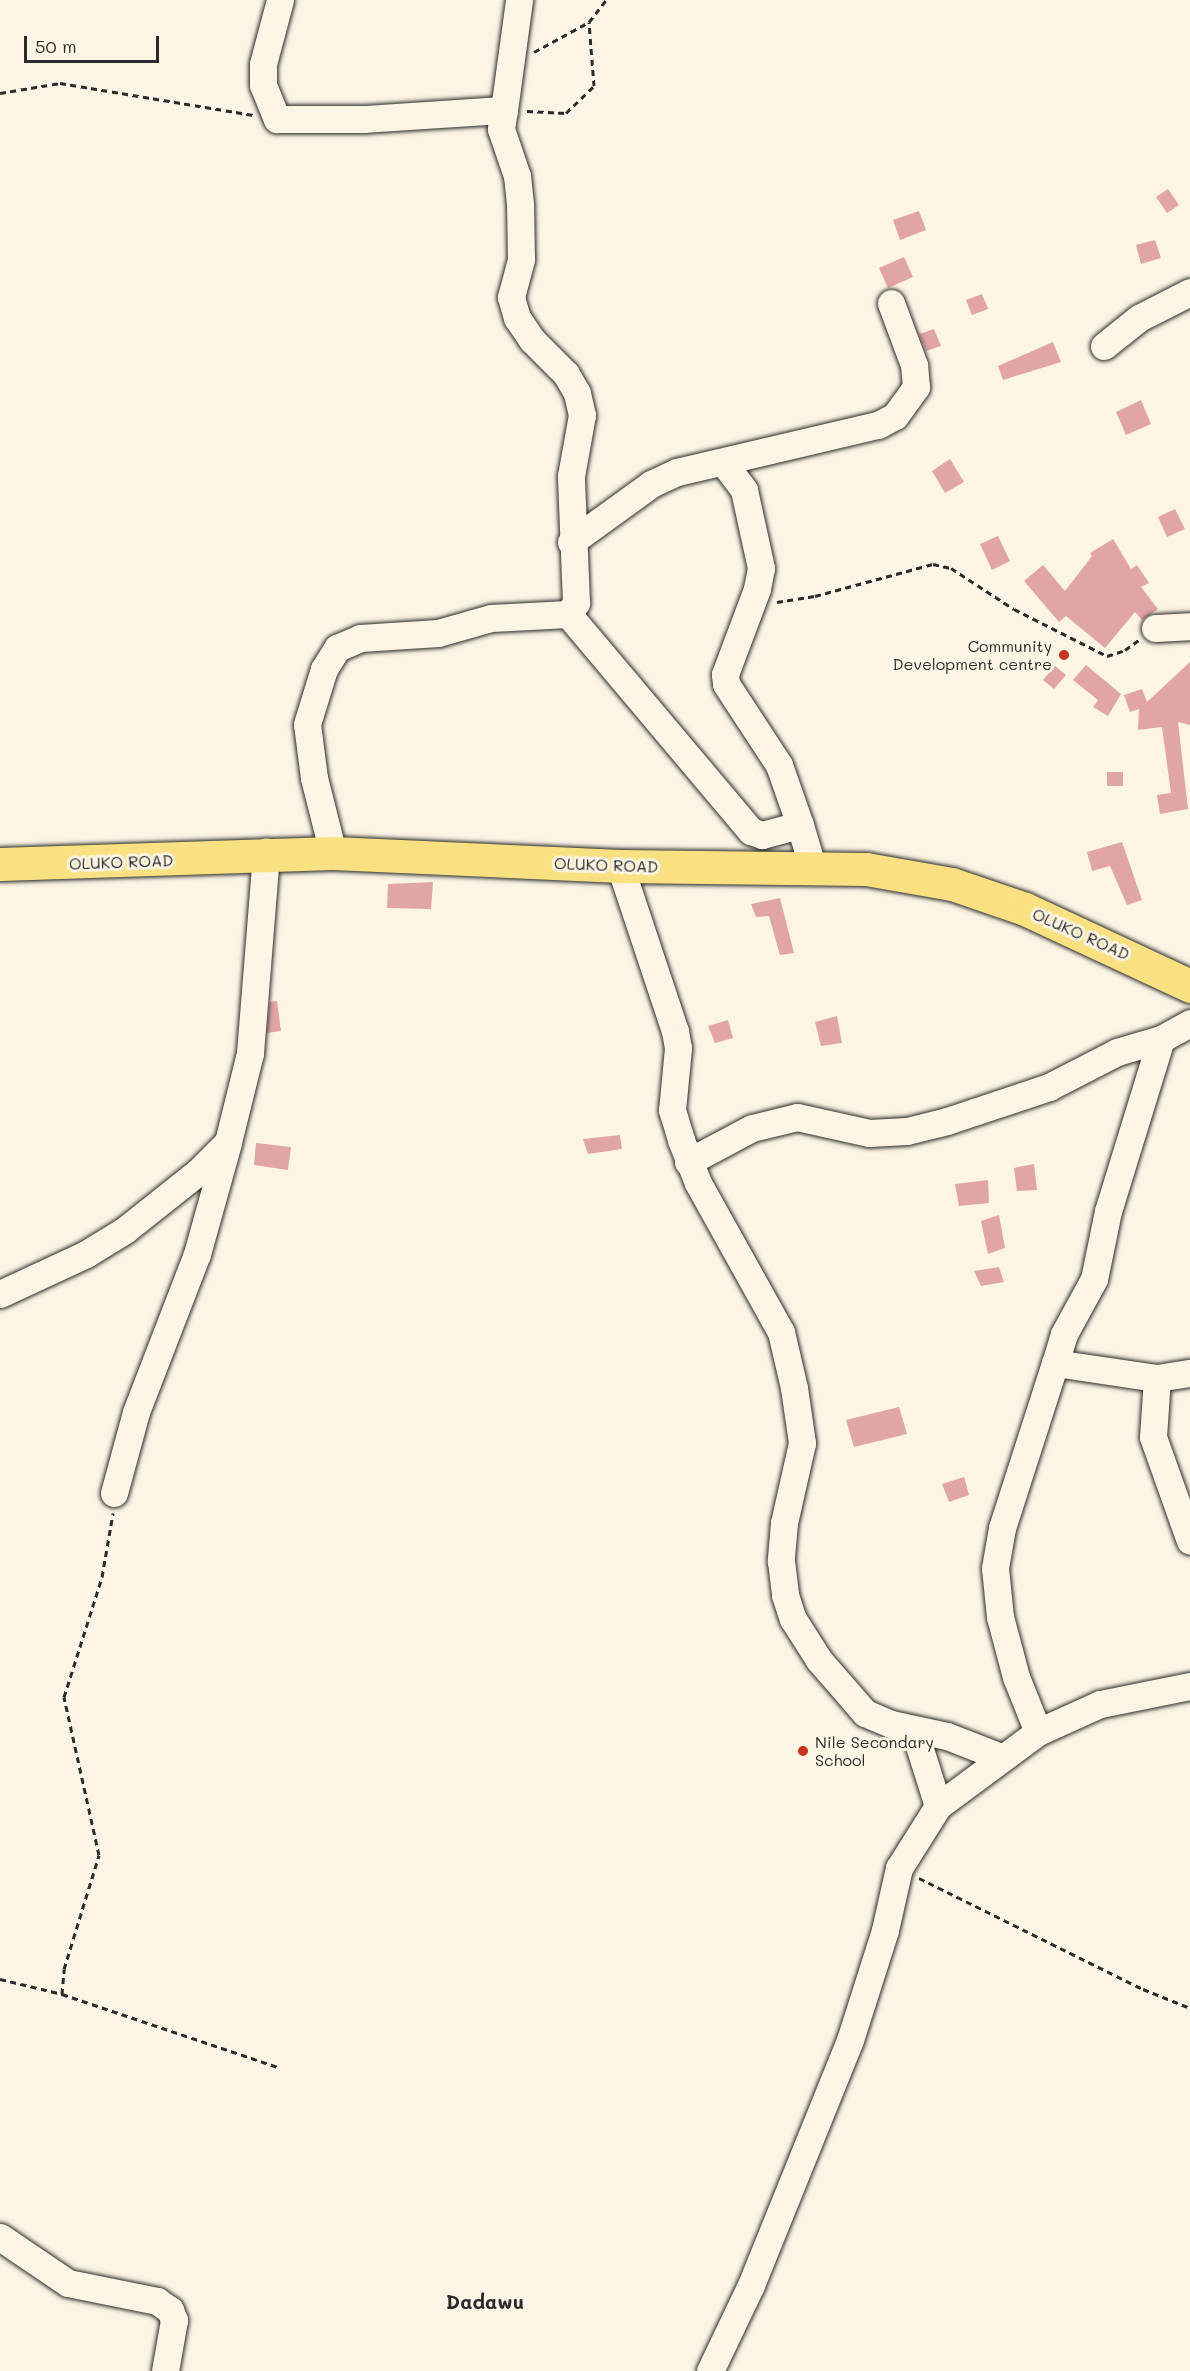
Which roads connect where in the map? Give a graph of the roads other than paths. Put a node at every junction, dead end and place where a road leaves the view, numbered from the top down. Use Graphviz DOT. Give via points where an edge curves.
graph roads {
  1 [pos="279,0"];
  2 [pos="519,0"];
  3 [pos="504,110"];
  4 [pos="1190,292"];
  5 [pos="891,303"];
  6 [pos="1104,346"];
  7 [pos="723,462"];
  8 [pos="571,542"];
  9 [pos="568,614"];
  10 [pos="1190,626"];
  11 [pos="1155,628"];
  12 [pos="800,825"];
  13 [pos="266,852"];
  14 [pos="333,852"];
  15 [pos="0,864"];
  16 [pos="620,866"];
  17 [pos="813,869"];
  18 [pos="1190,986"];
  19 [pos="1190,1023"];
  20 [pos="1161,1039"];
  21 [pos="228,1142"];
  22 [pos="688,1162"];
  23 [pos="0,1294"];
  24 [pos="1055,1363"];
  25 [pos="1190,1373"];
  26 [pos="1157,1378"];
  27 [pos="114,1493"];
  28 [pos="1190,1541"];
  29 [pos="1190,1686"];
  30 [pos="914,1730"];
  31 [pos="1038,1732"];
  32 [pos="1001,1757"];
  33 [pos="938,1806"];
  34 [pos="0,2237"];
  35 [pos="165,2371"];
  36 [pos="710,2371"];
  1 -- 3 [label="street" via="263,64 263,85 277,119"];
  2 -- 3 [label="street"];
  3 -- 8 [label="street" via="501,129 517,176 520,204 521,259 511,297 522,325 566,374 577,393 582,416 571,476"];
  4 -- 6 [label="street" via="1139,318"];
  5 -- 7 [label="street" via="914,365 916,387 895,416 878,425"];
  7 -- 8 [label="street" via="678,472 651,484"];
  7 -- 12 [label="street" via="744,490 760,568 725,675 726,684 779,765"];
  8 -- 9 [label="street" via="576,603"];
  9 -- 12 [label="street" via="751,831 762,835"];
  9 -- 14 [label="street" via="492,618 438,633 360,638 337,648 324,669 307,724 314,778"];
  10 -- 11 [label="street"];
  12 -- 17 [label="street"];
  13 -- 14 [label="main road, OLUKO ROAD"];
  13 -- 15 [label="main road, OLUKO ROAD" via="156,861"];
  13 -- 21 [label="street" via="250,1053"];
  14 -- 16 [label="main road, OLUKO ROAD"];
  16 -- 17 [label="main road, OLUKO ROAD"];
  16 -- 22 [label="street" via="675,1031 678,1048 672,1110"];
  17 -- 18 [label="main road, OLUKO ROAD" via="866,869 952,884 1046,918"];
  19 -- 20 [label="street"];
  20 -- 22 [label="street" via="1118,1052 1049,1087 946,1121 907,1131 870,1133 797,1117 752,1128"];
  20 -- 24 [label="street" via="1108,1211 1094,1279 1064,1334"];
  21 -- 23 [label="street" via="198,1172 125,1230 86,1254"];
  21 -- 27 [label="street" via="197,1254 136,1412"];
  22 -- 30 [label="street" via="781,1332 792,1377 802,1443 784,1523 781,1561 793,1619 819,1660 865,1713"];
  24 -- 26 [label="street"];
  24 -- 31 [label="street" via="1002,1528 995,1568 1000,1617 1016,1677"];
  25 -- 26 [label="street"];
  26 -- 28 [label="street" via="1153,1437"];
  29 -- 31 [label="street" via="1100,1704"];
  30 -- 32 [label="street" via="947,1736"];
  30 -- 33 [label="street"];
  31 -- 32 [label="street"];
  32 -- 33 [label="street"];
  33 -- 36 [label="street" via="899,1868 885,1930 850,2040 751,2285"];
  34 -- 35 [label="street" via="68,2283 157,2301 170,2310 174,2320"];
}
